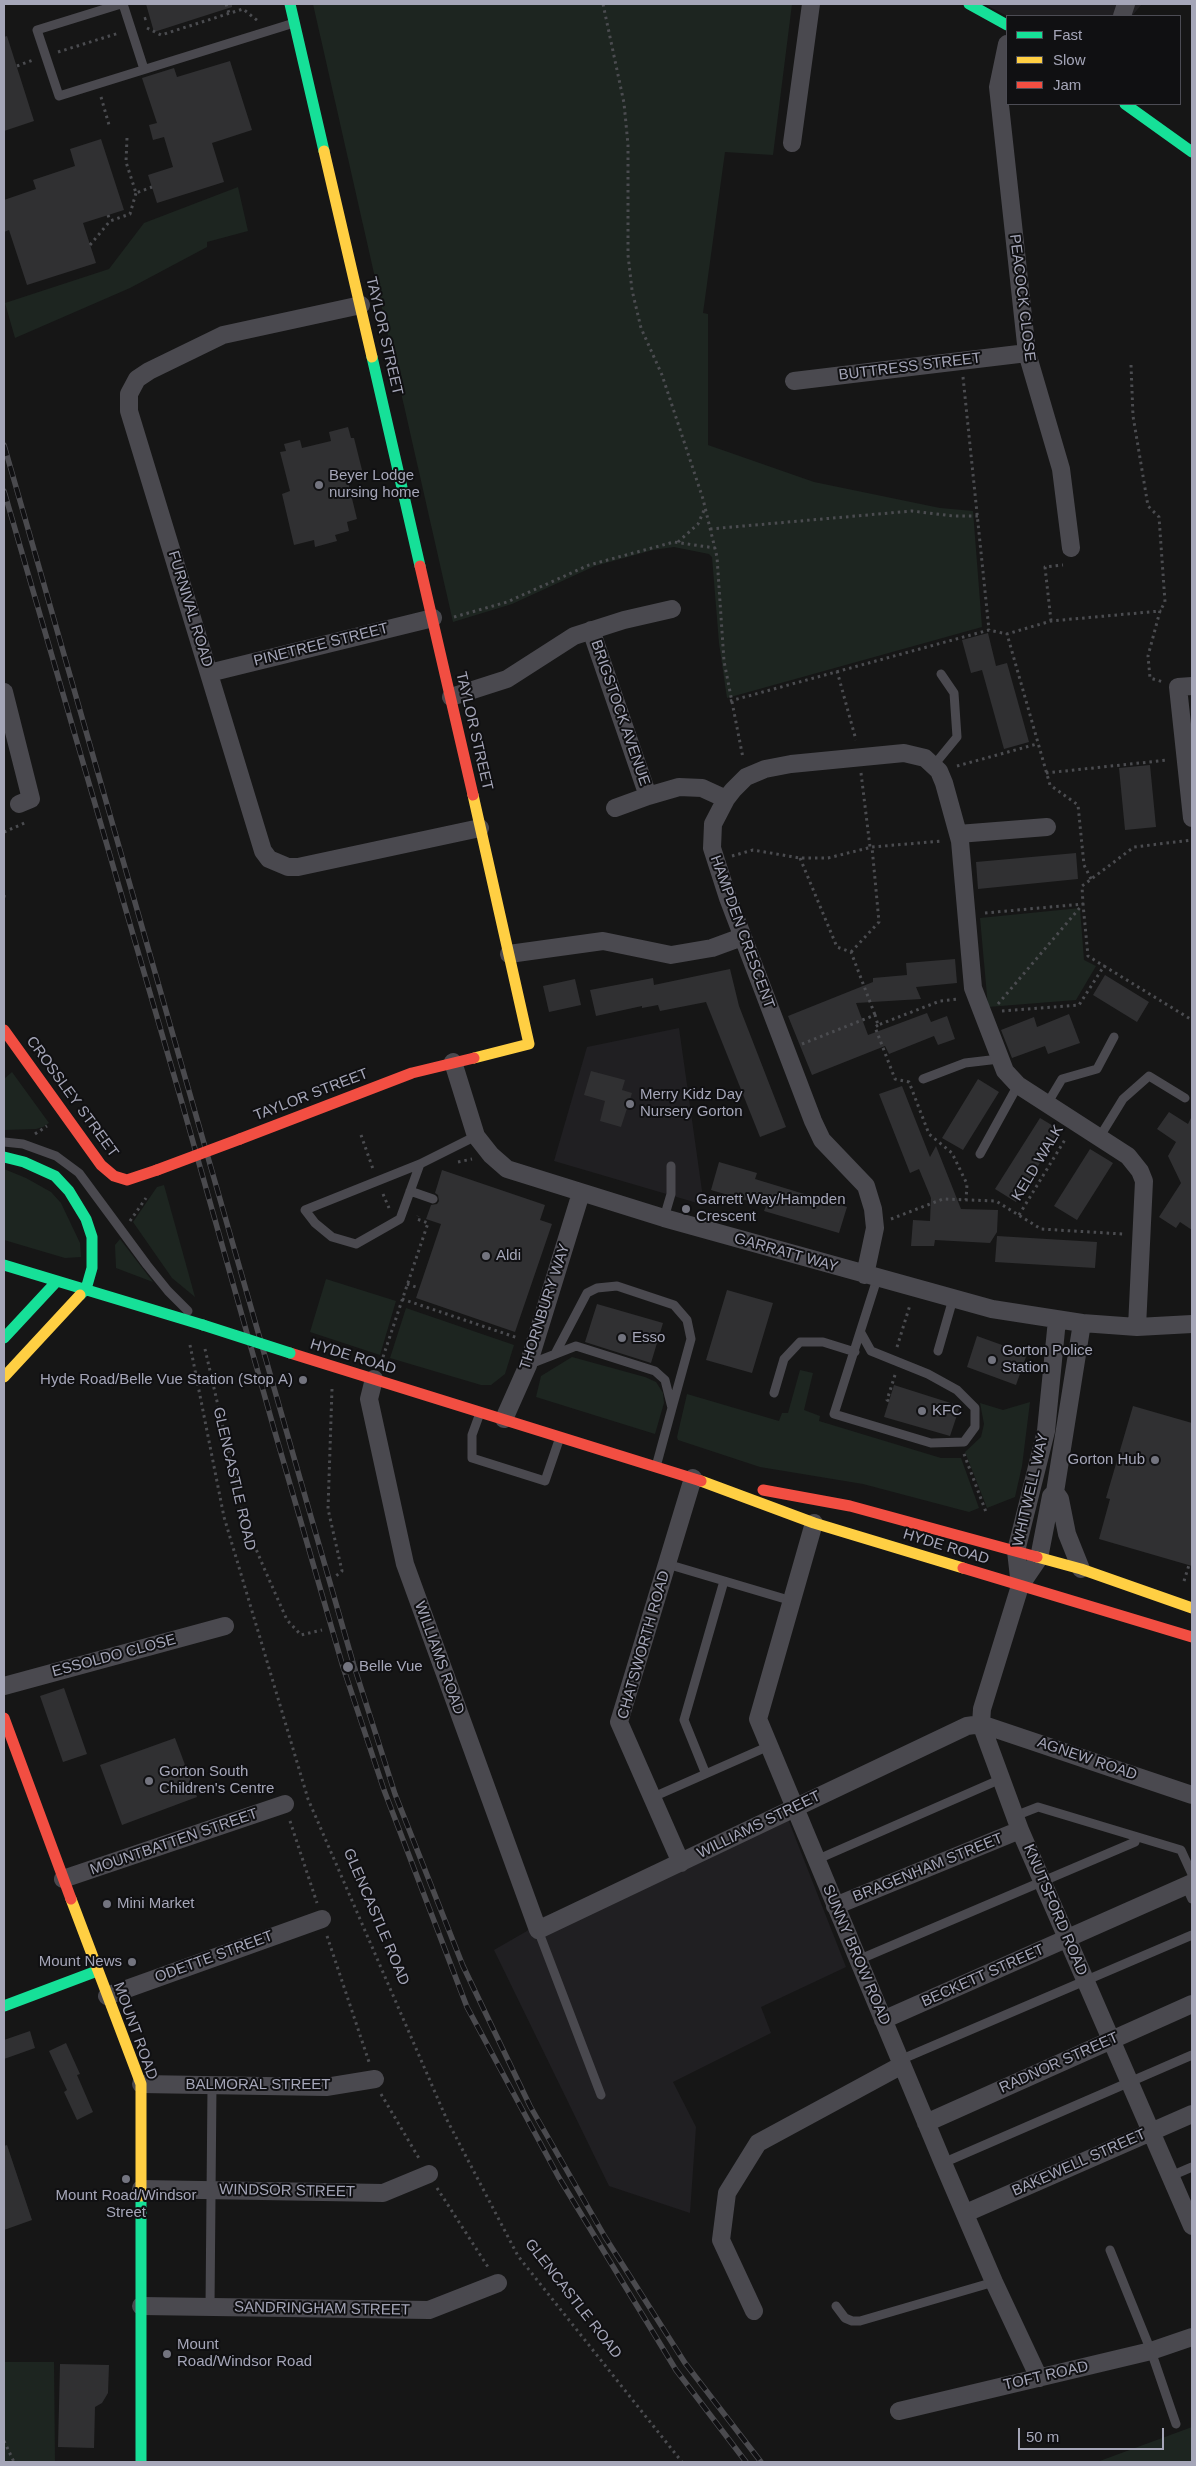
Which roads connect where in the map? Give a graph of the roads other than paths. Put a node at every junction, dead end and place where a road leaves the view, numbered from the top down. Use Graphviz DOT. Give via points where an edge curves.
graph roads {
  1 [pos="122,4"];
  2 [pos="811,4"];
  3 [pos="968,4"];
  4 [pos="291,7"];
  5 [pos="295,23"];
  6 [pos="1006,23"];
  7 [pos="1006,49"];
  8 [pos="144,69"];
  9 [pos="1126,105"];
  10 [pos="792,143"];
  11 [pos="1192,152"];
  12 [pos="362,305"];
  13 [pos="1027,353"];
  14 [pos="794,381"];
  15 [pos="1071,548"];
  16 [pos="672,609"];
  17 [pos="433,620"];
  18 [pos="591,630"];
  19 [pos="209,673"];
  20 [pos="941,674"];
  21 [pos="1185,686"];
  22 [pos="4,692"];
  23 [pos="451,697"];
  24 [pos="937,768"];
  25 [pos="648,796"];
  26 [pos="726,799"];
  27 [pos="19,804"];
  28 [pos="615,808"];
  29 [pos="1192,818"];
  30 [pos="1047,827"];
  31 [pos="480,828"];
  32 [pos="959,837"];
  33 [pos="742,937"];
  34 [pos="509,954"];
  35 [pos="4,1030"];
  36 [pos="1114,1037"];
  37 [pos="999,1059"];
  38 [pos="453,1062"];
  39 [pos="923,1080"];
  40 [pos="1018,1085"];
  41 [pos="1185,1098"];
  42 [pos="1047,1104"];
  43 [pos="476,1136"];
  44 [pos="1099,1138"];
  45 [pos="4,1142"];
  46 [pos="980,1154"];
  47 [pos="4,1157"];
  48 [pos="420,1164"];
  49 [pos="670,1166"];
  50 [pos="120,1180"];
  51 [pos="410,1191"];
  52 [pos="581,1194"];
  53 [pos="433,1199"];
  54 [pos="664,1218"];
  55 [pos="4,1266"];
  56 [pos="871,1277"];
  57 [pos="57,1281"];
  58 [pos="86,1289"];
  59 [pos="953,1299"];
  60 [pos="1057,1320"];
  61 [pos="1082,1323"];
  62 [pos="1192,1324"];
  63 [pos="202,1325"];
  64 [pos="1137,1327"];
  65 [pos="861,1333"];
  66 [pos="4,1338"];
  67 [pos="938,1351"];
  68 [pos="556,1352"];
  69 [pos="855,1352"];
  70 [pos="528,1365"];
  71 [pos="4,1377"];
  72 [pos="374,1379"];
  73 [pos="774,1393"];
  74 [pos="672,1408"];
  75 [pos="480,1413"];
  76 [pos="504,1420"];
  77 [pos="560,1438"];
  78 [pos="656,1468"];
  79 [pos="693,1478"];
  80 [pos="1055,1492"];
  81 [pos="814,1523"];
  82 [pos="1016,1551"];
  83 [pos="1039,1558"];
  84 [pos="667,1564"];
  85 [pos="1081,1569"];
  86 [pos="724,1581"];
  87 [pos="1020,1586"];
  88 [pos="792,1601"];
  89 [pos="1192,1608"];
  90 [pos="225,1626"];
  91 [pos="1192,1637"];
  92 [pos="4,1686"];
  93 [pos="4,1718"];
  94 [pos="981,1724"];
  95 [pos="769,1746"];
  96 [pos="705,1772"];
  97 [pos="1001,1779"];
  98 [pos="1192,1795"];
  99 [pos="651,1798"];
  100 [pos="284,1804"];
  101 [pos="793,1807"];
  102 [pos="1017,1823"];
  103 [pos="1136,1837"];
  104 [pos="816,1860"];
  105 [pos="681,1863"];
  106 [pos="63,1879"];
  107 [pos="1042,1881"];
  108 [pos="1191,1885"];
  109 [pos="835,1906"];
  110 [pos="322,1919"];
  111 [pos="538,1930"];
  112 [pos="1192,1935"];
  113 [pos="1067,1938"];
  114 [pos="858,1960"];
  115 [pos="97,1972"];
  116 [pos="1086,1981"];
  117 [pos="107,1996"];
  118 [pos="1192,2004"];
  119 [pos="4,2006"];
  120 [pos="883,2020"];
  121 [pos="1111,2040"];
  122 [pos="1192,2055"];
  123 [pos="901,2062"];
  124 [pos="375,2079"];
  125 [pos="1129,2082"];
  126 [pos="141,2084"];
  127 [pos="212,2085"];
  128 [pos="601,2095"];
  129 [pos="1192,2114"];
  130 [pos="926,2123"];
  131 [pos="1153,2131"];
  132 [pos="943,2163"];
  133 [pos="1192,2167"];
  134 [pos="428,2174"];
  135 [pos="1171,2176"];
  136 [pos="141,2189"];
  137 [pos="211,2190"];
  138 [pos="966,2213"];
  139 [pos="1192,2226"];
  140 [pos="1110,2250"];
  141 [pos="498,2282"];
  142 [pos="994,2282"];
  143 [pos="141,2306"];
  144 [pos="836,2306"];
  145 [pos="210,2307"];
  146 [pos="754,2311"];
  147 [pos="1192,2337"];
  148 [pos="1151,2351"];
  149 [pos="1039,2378"];
  150 [pos="899,2411"];
  151 [pos="1176,2424"];
  152 [pos="141,2462"];
  1 -- 8 [label="lane"];
  1 -- 8 [label="lane" via="38,30 59,96"];
  2 -- 10 [label="street"];
  3 -- 6 [label="main road"];
  4 -- 5 [label="main road, TAYLOR STREET"];
  5 -- 8 [label="lane"];
  5 -- 12 [label="main road, TAYLOR STREET"];
  7 -- 13 [label="street, PEACOCK CLOSE" via="998,88"];
  9 -- 11 [label="main road"];
  12 -- 17 [label="main road, TAYLOR STREET"];
  12 -- 19 [label="street, FURNIVAL ROAD" via="224,335 149,371 132,386 129,411"];
  13 -- 14 [label="street, BUTTRESS STREET"];
  13 -- 15 [label="street, PEACOCK CLOSE" via="1061,469"];
  16 -- 18 [label="street"];
  17 -- 19 [label="street, PINETREE STREET"];
  17 -- 23 [label="main road, TAYLOR STREET"];
  18 -- 23 [label="street" via="563,642 507,679"];
  18 -- 25 [label="street, BRIGSTOCK AVENUE"];
  19 -- 31 [label="street, FURNIVAL ROAD" via="263,851 269,859 288,868 298,867"];
  20 -- 24 [label="lane" via="954,693 957,737"];
  21 -- 29 [label="street" via="1186,758"];
  22 -- 27 [label="street" via="32,799"];
  23 -- 31 [label="main road, TAYLOR STREET"];
  24 -- 26 [label="street, HAMPDEN CRESCENT" via="916,755 904,754 770,767 750,775"];
  24 -- 32 [label="street"];
  25 -- 26 [label="street, BRIGSTOCK AVENUE" via="679,787 702,788"];
  25 -- 28 [label="street, BRIGSTOCK AVENUE"];
  26 -- 33 [label="street, HAMPDEN CRESCENT" via="713,824 712,848"];
  30 -- 32 [label="street"];
  31 -- 34 [label="main road, TAYLOR STREET"];
  32 -- 37 [label="street" via="966,915 983,1008"];
  33 -- 34 [label="street" via="712,948 671,955 604,942"];
  33 -- 56 [label="street, HAMPDEN CRESCENT" via="822,1140 866,1186 875,1228"];
  34 -- 38 [label="main road, TAYLOR STREET" via="529,1044"];
  35 -- 50 [label="main road, CROSSLEY STREET" via="101,1164"];
  36 -- 42 [label="lane" via="1097,1069 1062,1079"];
  37 -- 39 [label="lane" via="965,1063"];
  37 -- 40 [label="street"];
  38 -- 43 [label="street, GARRATT WAY"];
  38 -- 50 [label="main road, TAYLOR STREET, bridge" via="412,1073 136,1178"];
  40 -- 42 [label="street"];
  40 -- 46 [label="lane"];
  41 -- 44 [label="lane" via="1149,1076 1123,1099"];
  42 -- 44 [label="street"];
  43 -- 48 [label="lane"];
  43 -- 52 [label="street, GARRATT WAY" via="490,1156 507,1169"];
  44 -- 64 [label="street" via="1135,1162 1144,1181"];
  45 -- 63 [label="lane" via="23,1144 56,1156 79,1173 168,1291"];
  47 -- 58 [label="main road" via="54,1176 80,1207 92,1237 92,1268"];
  48 -- 51 [label="lane"];
  48 -- 51 [label="lane" via="306,1210 315,1223 332,1237 356,1244 400,1219"];
  49 -- 54 [label="lane" via="671,1194"];
  51 -- 53 [label="lane"];
  52 -- 54 [label="street, GARRATT WAY"];
  52 -- 70 [label="street, THORNBURY WAY"];
  54 -- 56 [label="street, GARRATT WAY"];
  55 -- 57 [label="main road, HYDE ROAD"];
  56 -- 59 [label="street, GARRATT WAY"];
  56 -- 65 [label="lane"];
  57 -- 58 [label="main road, HYDE ROAD"];
  57 -- 66 [label="main road"];
  58 -- 63 [label="main road, HYDE ROAD"];
  58 -- 71 [label="main road"];
  59 -- 60 [label="street, GARRATT WAY"];
  59 -- 67 [label="lane"];
  60 -- 61 [label="street, GARRATT WAY"];
  60 -- 82 [label="street, WHITWELL WAY" via="1046,1431"];
  61 -- 64 [label="street, GARRATT WAY"];
  61 -- 80 [label="street, WHITWELL WAY"];
  62 -- 64 [label="street, GARRATT WAY"];
  63 -- 72 [label="main road, HYDE ROAD, bridge"];
  65 -- 69 [label="lane"];
  65 -- 69 [label="lane" via="870,1351 928,1374 957,1390 975,1408 975,1427 960,1444 931,1444 834,1414"];
  68 -- 70 [label="lane"];
  68 -- 74 [label="lane" via="576,1346 655,1371 665,1380"];
  68 -- 74 [label="lane" via="587,1294 596,1288 618,1286 674,1305 687,1320 692,1339"];
  69 -- 73 [label="lane" via="823,1342 800,1342 784,1359"];
  70 -- 76 [label="street, THORNBURY WAY"];
  72 -- 75 [label="main road, HYDE ROAD"];
  72 -- 111 [label="street, WILLIAMS ROAD" via="369,1399 405,1564"];
  74 -- 78 [label="lane"];
  75 -- 76 [label="main road, HYDE ROAD"];
  75 -- 77 [label="lane" via="472,1435 472,1458 545,1480"];
  76 -- 77 [label="main road, HYDE ROAD"];
  77 -- 78 [label="main road, HYDE ROAD"];
  78 -- 79 [label="main road, HYDE ROAD"];
  79 -- 81 [label="main road, HYDE ROAD"];
  79 -- 82 [label="main road, HYDE ROAD" via="850,1506"];
  79 -- 84 [label="street, CHATSWORTH ROAD"];
  80 -- 83 [label="street, WHITWELL WAY" via="1049,1503"];
  80 -- 85 [label="street, WHITWELL WAY"];
  81 -- 87 [label="main road, HYDE ROAD"];
  81 -- 88 [label="street, SUNNY BROW ROAD"];
  82 -- 83 [label="main road, HYDE ROAD"];
  82 -- 87 [label="street, WHITWELL WAY"];
  83 -- 85 [label="main road, HYDE ROAD"];
  83 -- 87 [label="street, WHITWELL WAY"];
  84 -- 86 [label="lane"];
  84 -- 99 [label="street, CHATSWORTH ROAD" via="619,1722"];
  85 -- 89 [label="main road, HYDE ROAD"];
  86 -- 88 [label="lane"];
  86 -- 96 [label="lane" via="684,1720"];
  87 -- 91 [label="main road, HYDE ROAD"];
  87 -- 94 [label="street, KNUTSFORD ROAD" via="982,1709"];
  88 -- 95 [label="street, SUNNY BROW ROAD" via="758,1718"];
  90 -- 92 [label="street, ESSOLDO CLOSE"];
  93 -- 106 [label="main road, MOUNT ROAD"];
  94 -- 97 [label="street, KNUTSFORD ROAD"];
  94 -- 98 [label="street, AGNEW ROAD"];
  94 -- 101 [label="street, WILLIAMS STREET" via="967,1726"];
  95 -- 96 [label="lane"];
  95 -- 101 [label="street, SUNNY BROW ROAD"];
  96 -- 99 [label="lane"];
  97 -- 102 [label="street, KNUTSFORD ROAD"];
  97 -- 104 [label="lane"];
  99 -- 105 [label="street, CHATSWORTH ROAD"];
  100 -- 106 [label="street, MOUNTBATTEN STREET"];
  101 -- 104 [label="street, SUNNY BROW ROAD"];
  101 -- 105 [label="street, WILLIAMS STREET"];
  102 -- 103 [label="lane" via="1038,1807"];
  102 -- 107 [label="street, KNUTSFORD ROAD"];
  102 -- 109 [label="street, BRAGENHAM STREET"];
  103 -- 107 [label="lane" via="1135,1842"];
  103 -- 108 [label="lane" via="1181,1850"];
  104 -- 109 [label="street, SUNNY BROW ROAD"];
  105 -- 111 [label="street, WILLIAMS STREET"];
  106 -- 115 [label="main road, MOUNT ROAD"];
  107 -- 113 [label="street, KNUTSFORD ROAD"];
  107 -- 114 [label="lane"];
  108 -- 113 [label="street, BECKETT STREET"];
  109 -- 114 [label="street, SUNNY BROW ROAD"];
  110 -- 117 [label="street, ODETTE STREET"];
  111 -- 128 [label="lane"];
  112 -- 116 [label="lane"];
  113 -- 116 [label="street, KNUTSFORD ROAD"];
  113 -- 120 [label="street, BECKETT STREET"];
  114 -- 120 [label="street, SUNNY BROW ROAD"];
  115 -- 117 [label="main road, MOUNT ROAD"];
  115 -- 119 [label="main road"];
  116 -- 121 [label="street, KNUTSFORD ROAD"];
  116 -- 123 [label="lane"];
  117 -- 126 [label="main road, MOUNT ROAD"];
  118 -- 121 [label="street, RADNOR STREET"];
  120 -- 123 [label="street, SUNNY BROW ROAD"];
  121 -- 125 [label="street, KNUTSFORD ROAD"];
  121 -- 130 [label="street, RADNOR STREET"];
  122 -- 125 [label="lane"];
  123 -- 130 [label="street, SUNNY BROW ROAD"];
  123 -- 146 [label="street" via="758,2143 727,2193 720,2240"];
  124 -- 127 [label="street, BALMORAL STREET" via="326,2087"];
  125 -- 131 [label="street, KNUTSFORD ROAD"];
  125 -- 132 [label="lane"];
  126 -- 127 [label="street, BALMORAL STREET"];
  126 -- 136 [label="main road, MOUNT ROAD"];
  127 -- 137 [label="lane"];
  129 -- 131 [label="street, BAKEWELL STREET"];
  130 -- 132 [label="street, SUNNY BROW ROAD"];
  131 -- 135 [label="street, KNUTSFORD ROAD"];
  131 -- 138 [label="street, BAKEWELL STREET"];
  132 -- 138 [label="street, SUNNY BROW ROAD"];
  133 -- 135 [label="lane"];
  134 -- 137 [label="street, WINDSOR STREET" via="383,2193"];
  135 -- 139 [label="street, KNUTSFORD ROAD"];
  136 -- 137 [label="street, WINDSOR STREET"];
  136 -- 143 [label="main road, MOUNT ROAD"];
  137 -- 145 [label="lane"];
  138 -- 142 [label="street, SUNNY BROW ROAD"];
  140 -- 148 [label="lane"];
  141 -- 145 [label="street, SANDRINGHAM STREET" via="429,2310"];
  142 -- 144 [label="lane" via="860,2320 844,2318"];
  142 -- 149 [label="street, SUNNY BROW ROAD"];
  143 -- 145 [label="street, SANDRINGHAM STREET"];
  143 -- 152 [label="main road, MOUNT ROAD"];
  147 -- 148 [label="street, TOFT ROAD"];
  148 -- 149 [label="street, TOFT ROAD"];
  148 -- 151 [label="lane"];
  149 -- 150 [label="street, TOFT ROAD"];
}
